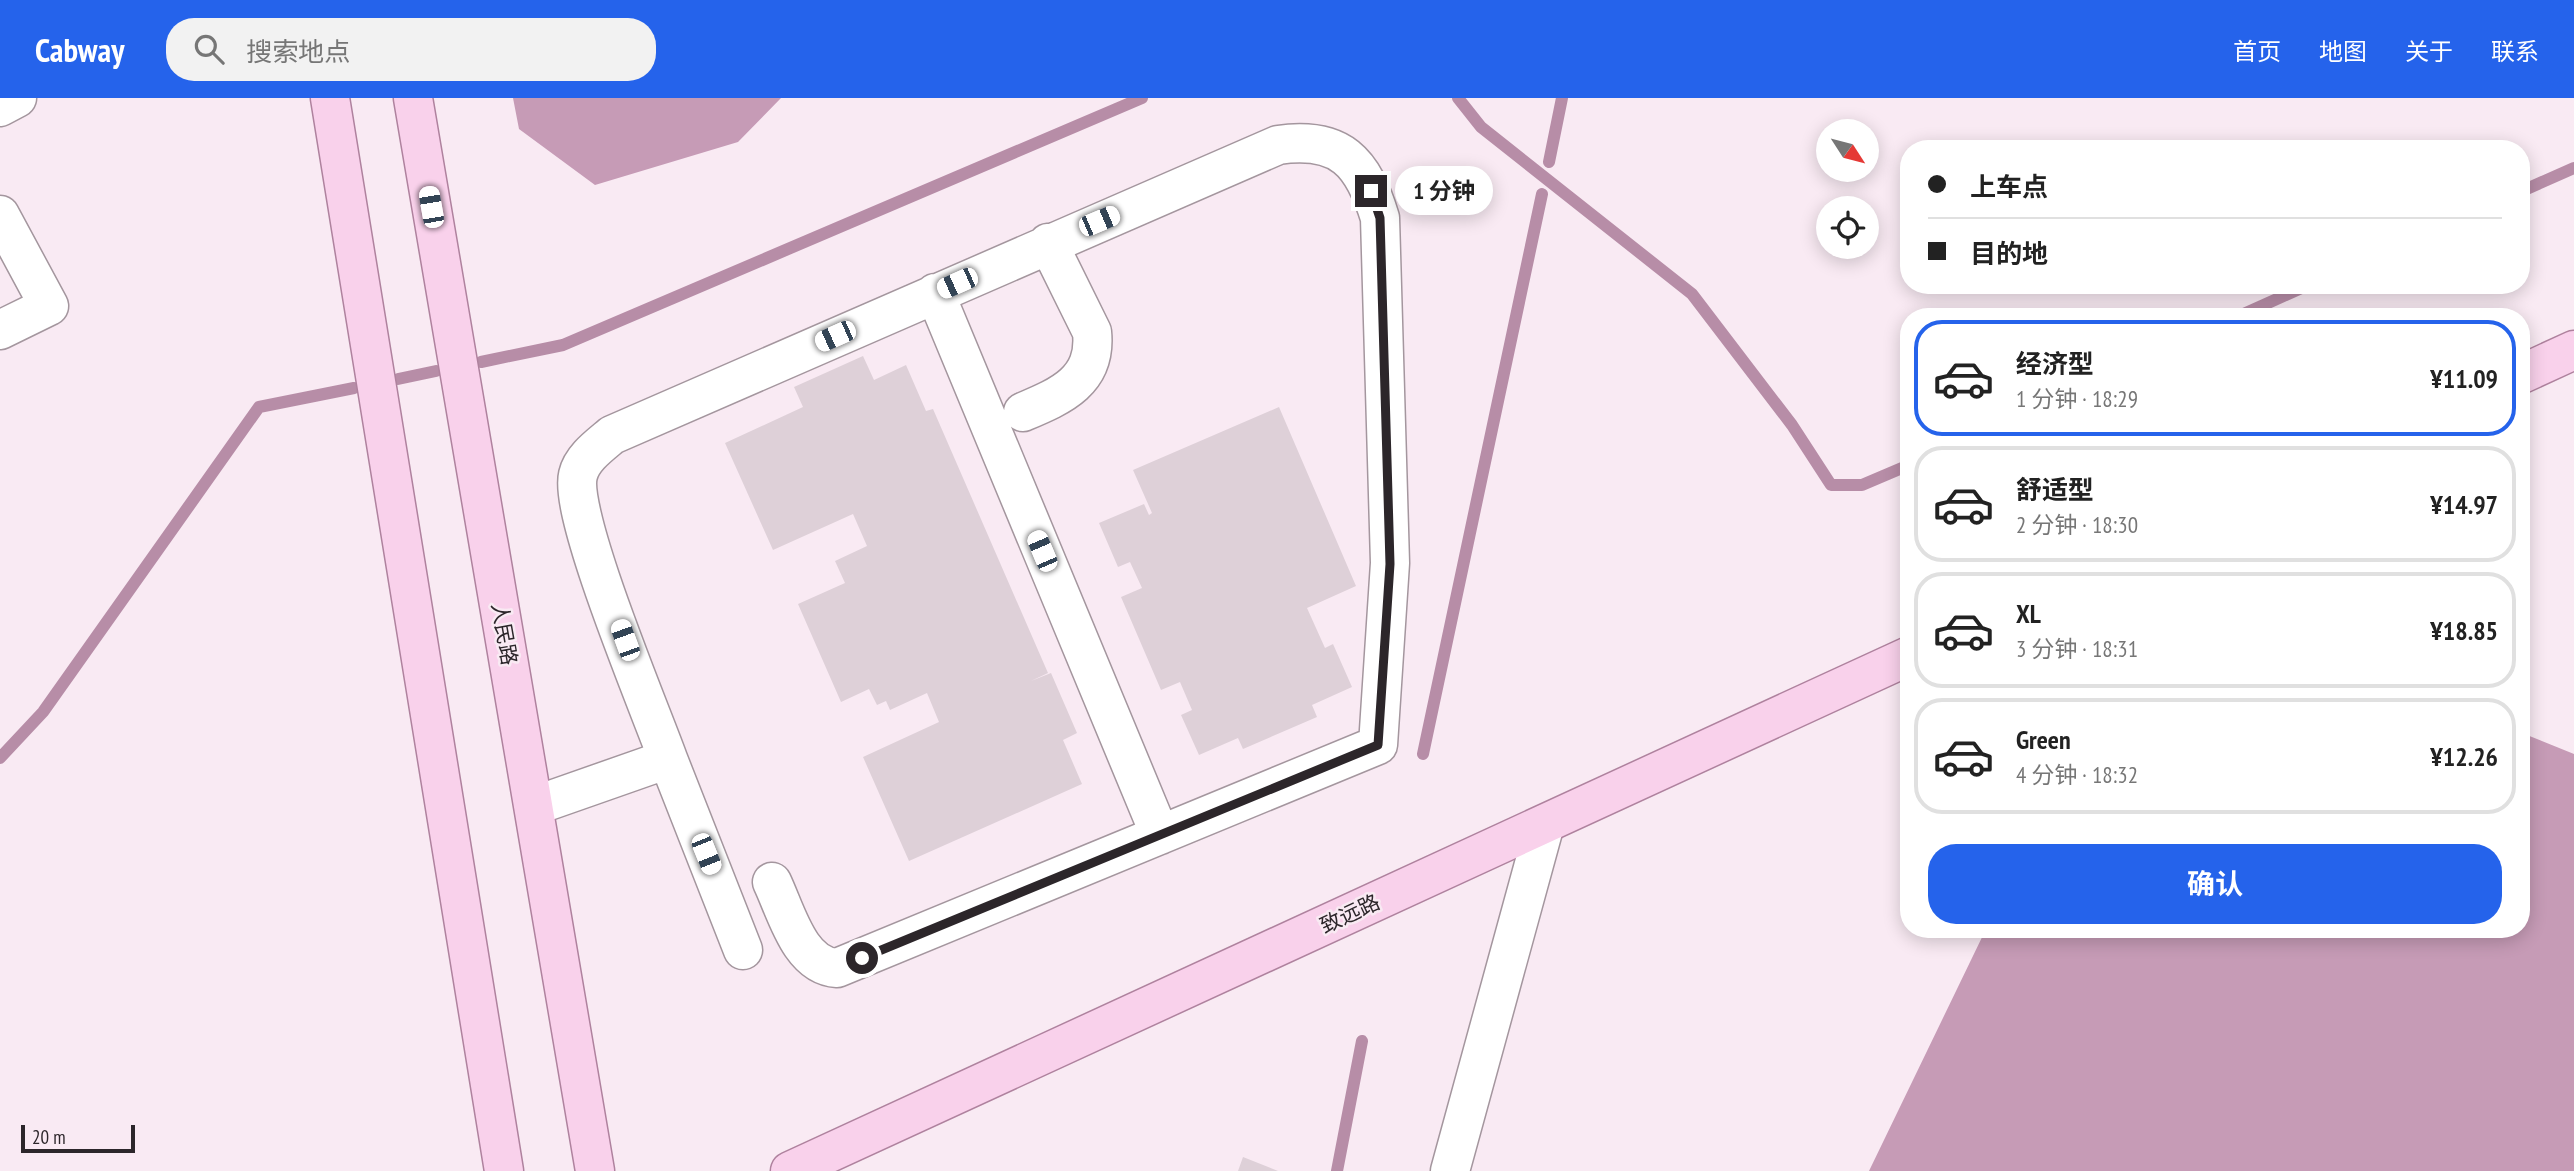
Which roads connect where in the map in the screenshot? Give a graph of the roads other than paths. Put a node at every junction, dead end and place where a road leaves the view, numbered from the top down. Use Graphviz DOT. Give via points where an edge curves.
graph roads {
  1 [pos="17,98"];
  2 [pos="330,98"];
  3 [pos="413,98"];
  4 [pos="0,107"];
  5 [pos="0,215"];
  6 [pos="1048,243"];
  7 [pos="934,293"];
  8 [pos="0,330"];
  9 [pos="2574,350"];
  10 [pos="2530,370"];
  11 [pos="1023,412"];
  12 [pos="1900,660"];
  13 [pos="668,759"];
  14 [pos="534,806"];
  15 [pos="1545,824"];
  16 [pos="1160,835"];
  17 [pos="772,882"];
  18 [pos="743,950"];
  19 [pos="504,1171"];
  20 [pos="595,1171"];
  21 [pos="790,1171"];
  22 [pos="1450,1171"];
  1 -- 4 [label="street"];
  2 -- 19 [label="main road"];
  3 -- 14 [label="main road, 人民路"];
  5 -- 8 [label="street" via="49,306"];
  6 -- 7 [label="street"];
  6 -- 11 [label="street" via="1093,341 1085,370 1071,389"];
  6 -- 16 [label="street" via="1291,143 1327,147 1353,160 1380,218 1390,564 1378,745"];
  7 -- 13 [label="street" via="612,435 580,468 576,491 590,544"];
  7 -- 16 [label="street"];
  9 -- 10 [label="main road"];
  12 -- 15 [label="main road, 致远路"];
  13 -- 14 [label="street"];
  13 -- 18 [label="street"];
  14 -- 20 [label="main road, 人民路"];
  15 -- 21 [label="main road, 致远路"];
  15 -- 22 [label="street"];
  16 -- 17 [label="street" via="837,968 807,955"];
}
